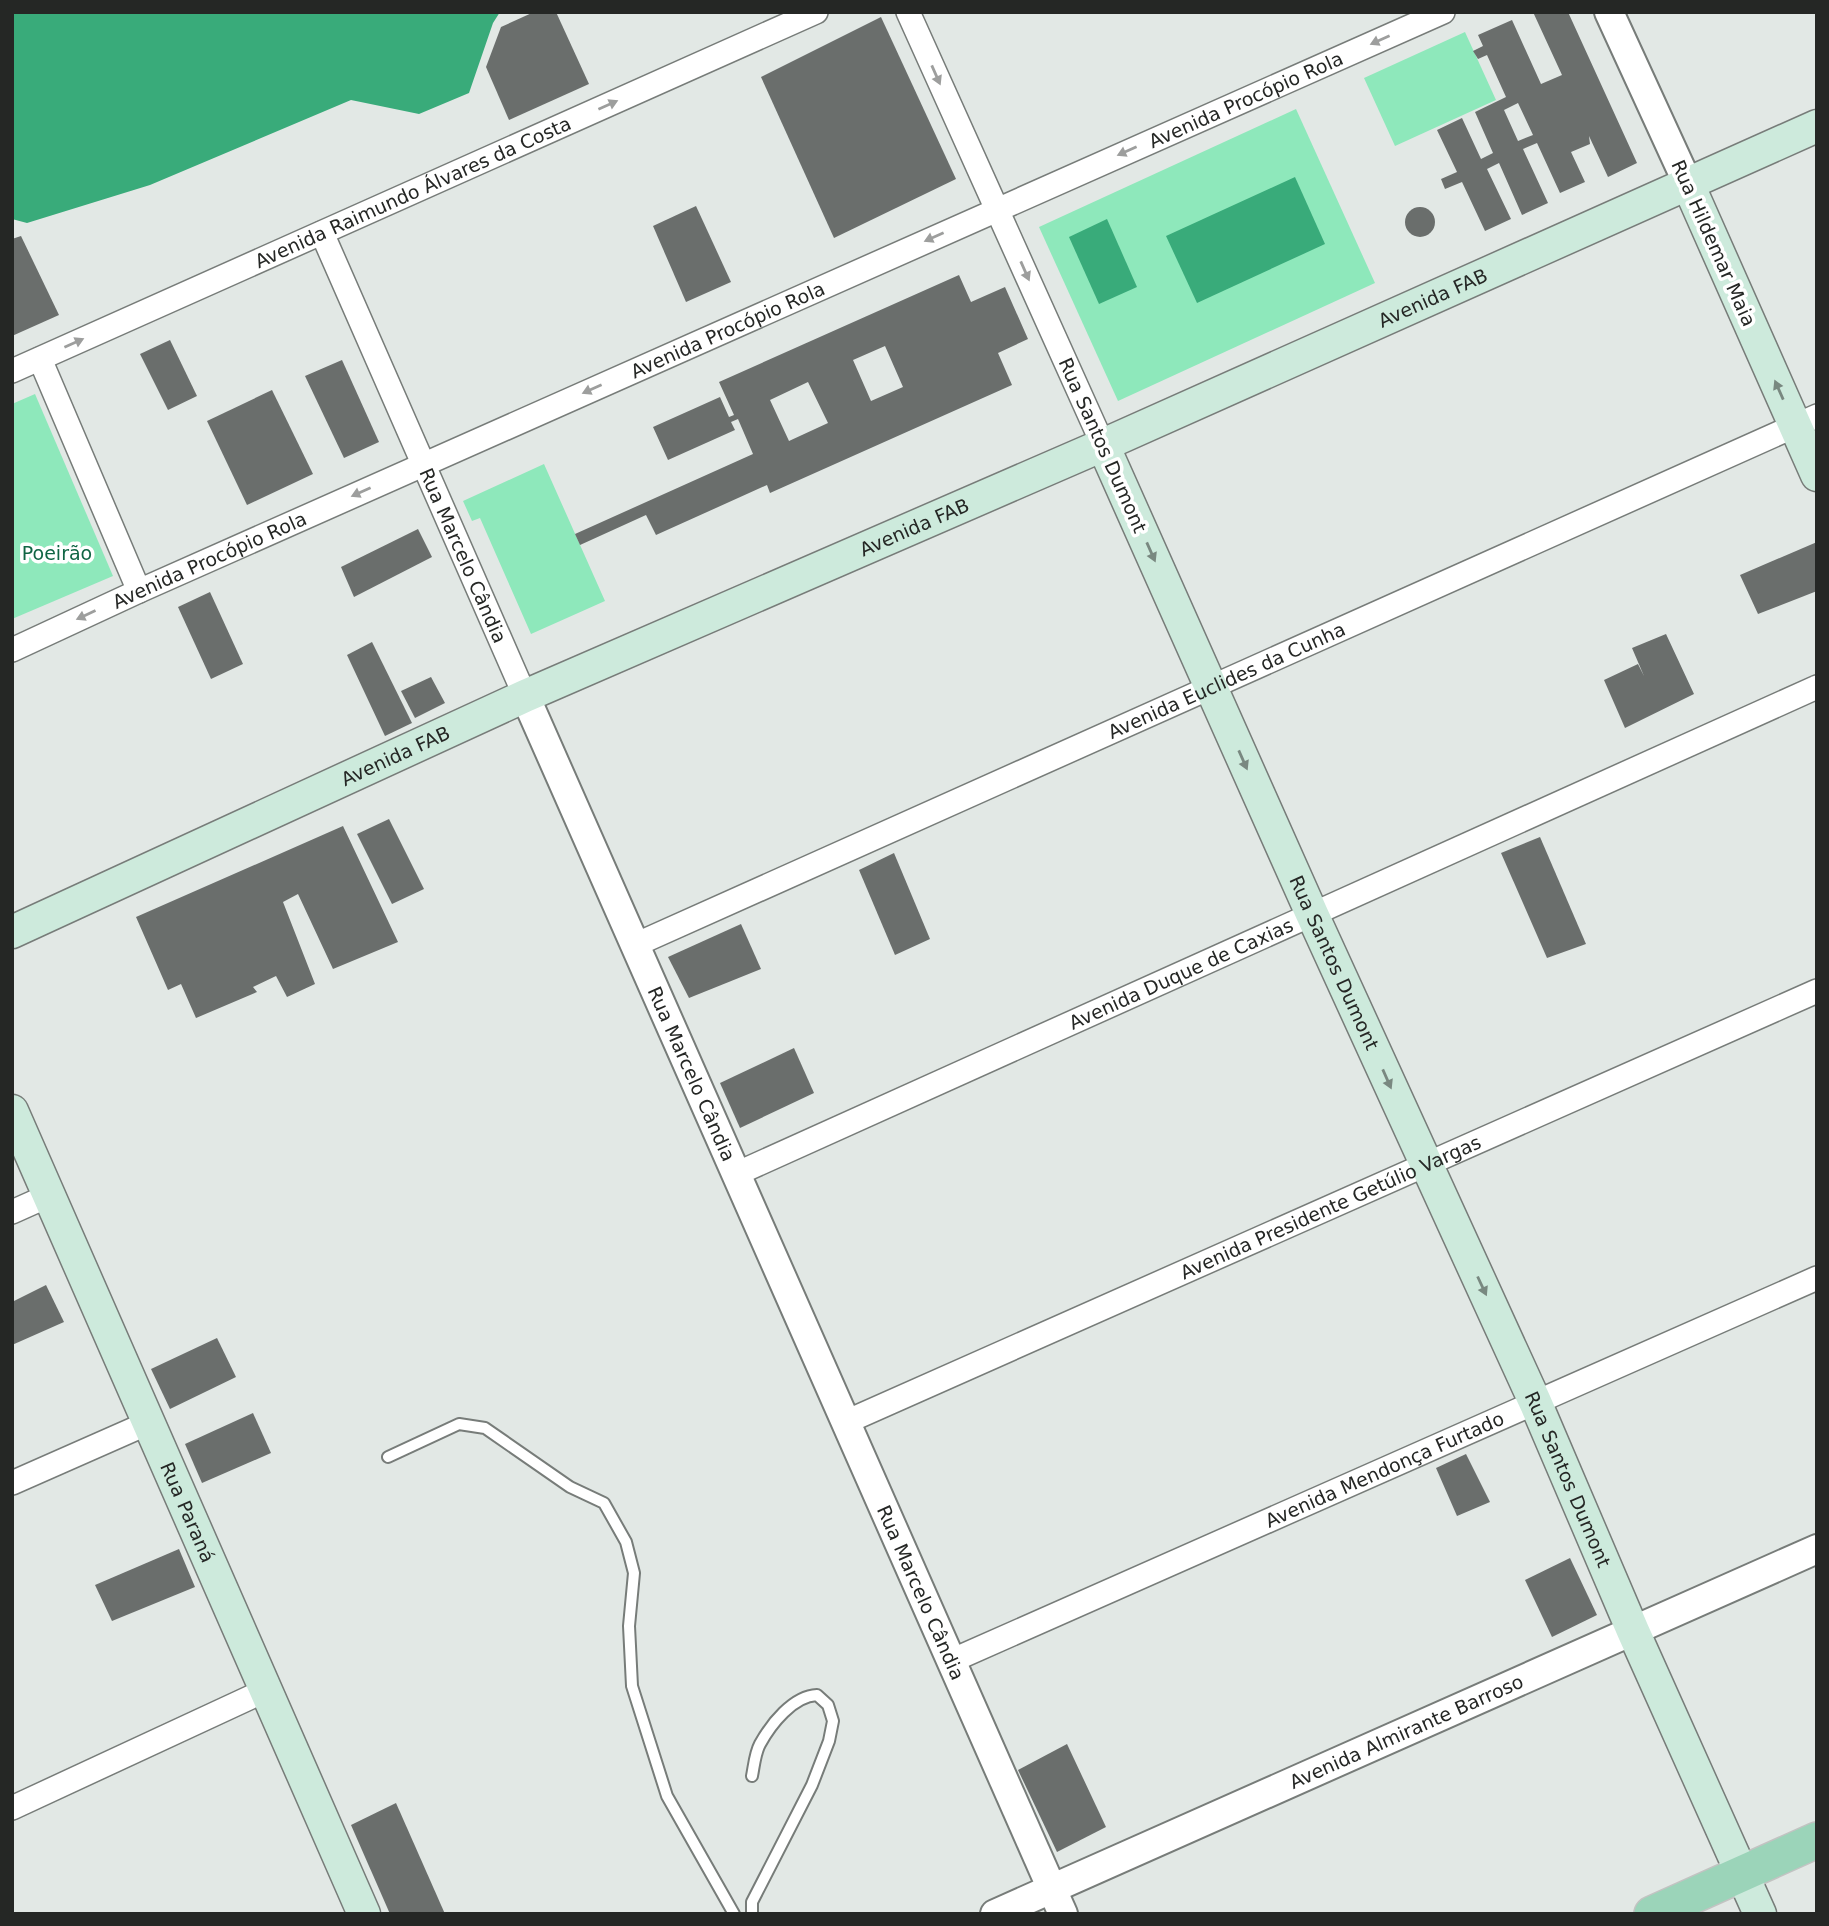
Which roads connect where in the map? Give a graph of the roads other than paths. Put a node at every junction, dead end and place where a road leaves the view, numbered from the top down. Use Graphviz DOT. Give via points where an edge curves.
graph roads {
  1 [pos="816,12"];
  2 [pos="908,12"];
  3 [pos="1443,12"];
  4 [pos="1609,12"];
  5 [pos="1817,126"];
  6 [pos="1688,184"];
  7 [pos="997,209"];
  8 [pos="321,233"];
  9 [pos="40,359"];
  10 [pos="12,371"];
  11 [pos="1806,421"];
  12 [pos="1104,445"];
  13 [pos="423,464"];
  14 [pos="1817,475"];
  15 [pos="139,591"];
  16 [pos="12,650"];
  17 [pos="1211,686"];
  18 [pos="1817,687"];
  19 [pos="525,696"];
  20 [pos="1312,914"];
  21 [pos="12,932"];
  22 [pos="635,945"];
  23 [pos="1817,991"];
  24 [pos="12,1111"];
  25 [pos="1426,1165"];
  26 [pos="736,1174"];
  27 [pos="50,1195"];
  28 [pos="12,1212"];
  29 [pos="1817,1278"];
  30 [pos="1536,1404"];
  31 [pos="846,1422"];
  32 [pos="148,1423"];
  33 [pos="388,1457"];
  34 [pos="12,1483"];
  35 [pos="1817,1549"];
  36 [pos="1633,1631"];
  37 [pos="951,1661"];
  38 [pos="264,1691"];
  39 [pos="752,1776"];
  40 [pos="12,1808"];
  41 [pos="1817,1840"];
  42 [pos="1742,1874"];
  43 [pos="1057,1902"];
  44 [pos="364,1914"];
  45 [pos="734,1914"];
  46 [pos="752,1914"];
  47 [pos="995,1914"];
  48 [pos="1652,1914"];
  49 [pos="1760,1914"];
  8 -- 1 [label="street, Avenida Raimundo Álvares da Costa, one-way"];
  2 -- 7 [label="street, Rua Santos Dumont, one-way"];
  3 -- 7 [label="street, Avenida Procópio Rola, one-way"];
  4 -- 6 [label="street, Rua Hildemar Maia"];
  5 -- 6 [label="main road, Avenida FAB"];
  11 -- 6 [label="main road, Rua Hildemar Maia, one-way"];
  6 -- 12 [label="main road, Avenida FAB"];
  7 -- 12 [label="street, Rua Santos Dumont, one-way"];
  7 -- 13 [label="street, Avenida Procópio Rola, one-way"];
  9 -- 8 [label="street, Avenida Raimundo Álvares da Costa, one-way"];
  8 -- 13 [label="street, Rua Marcelo Cândia"];
  9 -- 10 [label="street, Avenida Raimundo Álvares da Costa"];
  9 -- 15 [label="street"];
  11 -- 14 [label="main road, Rua Hildemar Maia"];
  11 -- 17 [label="street, Avenida Euclides da Cunha"];
  12 -- 17 [label="main road, Rua Santos Dumont, one-way"];
  12 -- 19 [label="main road, Avenida FAB"];
  13 -- 15 [label="street, Avenida Procópio Rola, one-way"];
  13 -- 19 [label="street, Rua Marcelo Cândia"];
  15 -- 16 [label="street, Avenida Procópio Rola, one-way"];
  17 -- 20 [label="main road, Rua Santos Dumont, one-way"];
  17 -- 22 [label="street, Avenida Euclides da Cunha"];
  18 -- 20 [label="street, Avenida Duque de Caxias"];
  19 -- 21 [label="main road, Avenida FAB"];
  19 -- 22 [label="street, Rua Marcelo Cândia"];
  20 -- 25 [label="main road, Rua Santos Dumont, one-way"];
  20 -- 26 [label="street, Avenida Duque de Caxias"];
  22 -- 26 [label="street, Rua Marcelo Cândia"];
  23 -- 25 [label="street, Avenida Presidente Getúlio Vargas"];
  24 -- 27 [label="main road, Rua Paraná"];
  25 -- 30 [label="main road, Rua Santos Dumont, one-way"];
  25 -- 31 [label="street, Avenida Presidente Getúlio Vargas"];
  26 -- 31 [label="street, Rua Marcelo Cândia"];
  27 -- 28 [label="street"];
  27 -- 32 [label="main road, Rua Paraná"];
  29 -- 30 [label="street, Avenida Mendonça Furtado"];
  30 -- 36 [label="main road, Rua Santos Dumont"];
  30 -- 37 [label="street, Avenida Mendonça Furtado"];
  31 -- 37 [label="street, Rua Marcelo Cândia"];
  32 -- 34 [label="street"];
  32 -- 38 [label="main road, Rua Paraná"];
  33 -- 45 [label="lane" via="459,1424 485,1428 570,1487 604,1503 626,1542 634,1573 629,1626 632,1686 667,1796"];
  35 -- 36 [label="street, Avenida Almirante Barroso"];
  36 -- 42 [label="main road, Rua Santos Dumont"];
  36 -- 43 [label="street, Avenida Almirante Barroso"];
  37 -- 43 [label="street, Rua Marcelo Cândia"];
  38 -- 40 [label="street"];
  38 -- 44 [label="main road, Rua Paraná"];
  39 -- 46 [label="lane" via="760,1744 787,1709 805,1696 817,1695 828,1705 832,1721 829,1741 812,1785 752,1902"];
  41 -- 42 [label="main road"];
  42 -- 48 [label="main road"];
  42 -- 49 [label="main road, Rua Santos Dumont"];
  43 -- 47 [label="street, Avenida Almirante Barroso"];
}
